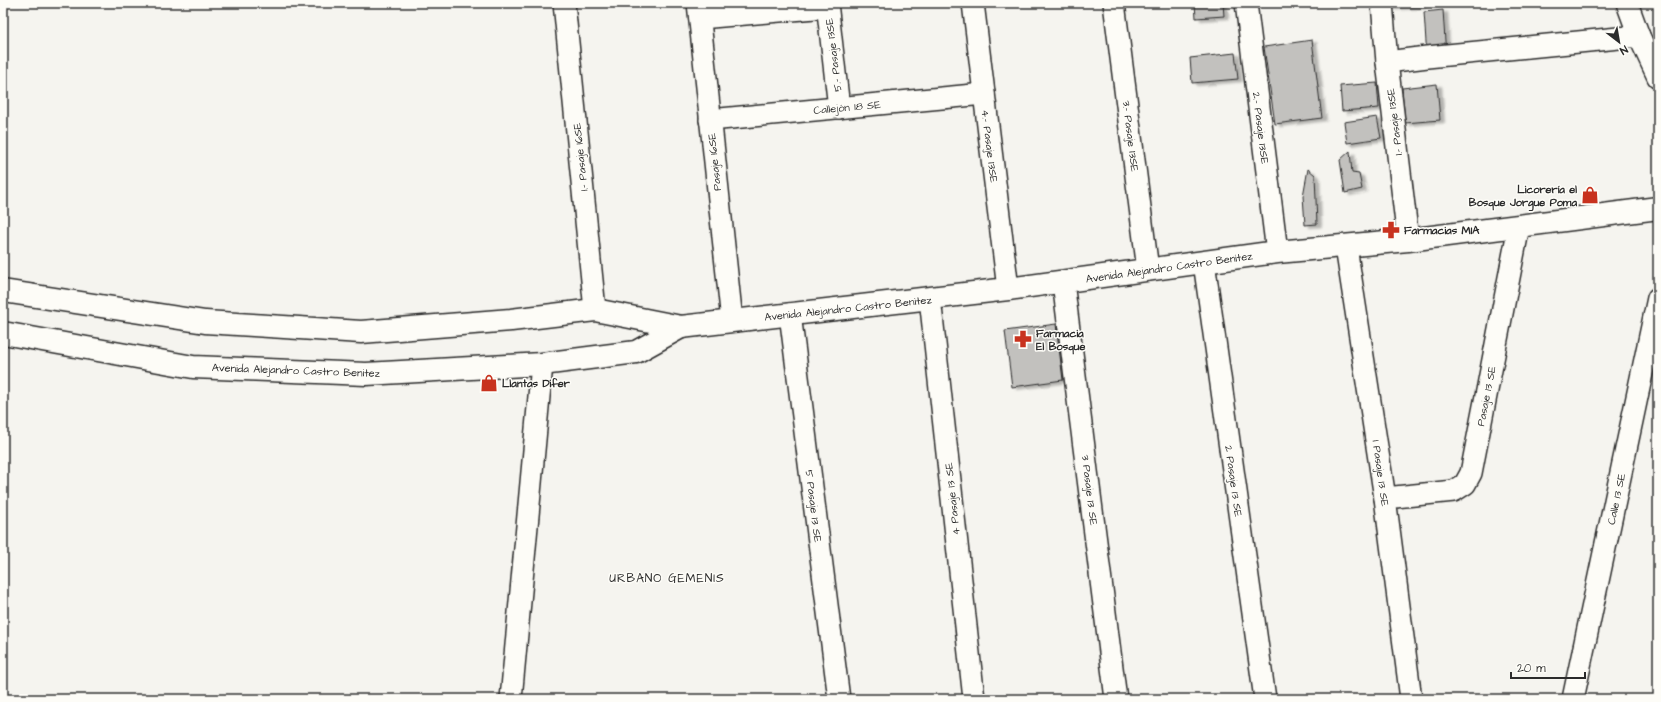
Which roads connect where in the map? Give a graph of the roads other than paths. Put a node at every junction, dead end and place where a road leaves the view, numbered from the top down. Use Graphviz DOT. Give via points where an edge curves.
graph roads {
  1 [pos="564,3"];
  2 [pos="973,3"];
  3 [pos="1114,3"];
  4 [pos="1246,3"];
  5 [pos="1382,3"];
  6 [pos="1627,3"];
  7 [pos="827,5"];
  8 [pos="699,10"];
  9 [pos="1639,36"];
  10 [pos="1387,62"];
  11 [pos="1658,77"];
  12 [pos="984,94"];
  13 [pos="839,108"];
  14 [pos="710,120"];
  15 [pos="1658,208"];
  16 [pos="1519,226"];
  17 [pos="1408,240"];
  18 [pos="1346,247"];
  19 [pos="1277,252"];
  20 [pos="1204,262"];
  21 [pos="1148,270"];
  22 [pos="1063,282"];
  23 [pos="1008,289"];
  24 [pos="3,291"];
  25 [pos="930,298"];
  26 [pos="1658,298"];
  27 [pos="595,310"];
  28 [pos="790,314"];
  29 [pos="732,321"];
  30 [pos="681,327"];
  31 [pos="3,333"];
  32 [pos="542,364"];
  33 [pos="1385,498"];
  34 [pos="511,699"];
  35 [pos="839,699"];
  36 [pos="974,699"];
  37 [pos="1116,699"];
  38 [pos="1265,699"];
  39 [pos="1411,699"];
  40 [pos="1573,699"];
  1 -- 27 [label="street, 1.- Pasaje 16SE"];
  2 -- 12 [label="street, 4.- Pasaje 13SE"];
  3 -- 21 [label="street, 3.- Pasaje 13SE"];
  4 -- 19 [label="street, 2.- Pasaje 13SE"];
  5 -- 10 [label="street, 1.- Pasaje 13SE"];
  6 -- 9 [label="street"];
  7 -- 8 [label="street"];
  7 -- 13 [label="street, 5.- Pasaje 13SE"];
  8 -- 14 [label="street, Pasaje 16SE"];
  9 -- 10 [label="street"];
  9 -- 11 [label="street"];
  10 -- 17 [label="street, 1.- Pasaje 13SE"];
  12 -- 13 [label="street, Callejón 18 SE"];
  12 -- 23 [label="street, 4.- Pasaje 13SE"];
  13 -- 14 [label="street, Callejón 18 SE"];
  14 -- 29 [label="street, Pasaje 16SE"];
  15 -- 16 [label="main road, Avenida Alejandro Castro Benitez"];
  16 -- 17 [label="main road, Avenida Alejandro Castro Benitez"];
  16 -- 33 [label="street, Pasaje 13 SE" via="1471,473 1465,484 1454,491"];
  17 -- 18 [label="main road, Avenida Alejandro Castro Benitez"];
  18 -- 19 [label="main road, Avenida Alejandro Castro Benitez"];
  18 -- 33 [label="street, 1 Pasaje 13 SE"];
  19 -- 20 [label="main road, Avenida Alejandro Castro Benitez"];
  20 -- 21 [label="main road, Avenida Alejandro Castro Benitez"];
  20 -- 38 [label="street, 2 Pasaje 13 SE"];
  21 -- 22 [label="main road, Avenida Alejandro Castro Benitez"];
  22 -- 23 [label="main road, Avenida Alejandro Castro Benitez"];
  22 -- 37 [label="street, 3 Pasaje 13 SE"];
  23 -- 25 [label="main road, Avenida Alejandro Castro Benitez"];
  24 -- 27 [label="main road, Avenida Alejandro Castro Benitez" via="206,322 360,332 511,320"];
  25 -- 28 [label="main road, Avenida Alejandro Castro Benitez"];
  25 -- 36 [label="street, 4 Pasaje 13 SE"];
  26 -- 40 [label="street, Calle 13 SE"];
  27 -- 30 [label="main road, Avenida Alejandro Castro Benitez"];
  28 -- 29 [label="main road, Avenida Alejandro Castro Benitez"];
  28 -- 35 [label="street, 5 Pasaje 13 SE"];
  29 -- 30 [label="main road, Avenida Alejandro Castro Benitez"];
  30 -- 32 [label="main road, Avenida Alejandro Castro Benitez" via="636,352"];
  31 -- 32 [label="main road, Avenida Alejandro Castro Benitez" via="193,367 366,374"];
  32 -- 34 [label="street"];
  33 -- 39 [label="street, 1 Pasaje 13 SE"];
}
